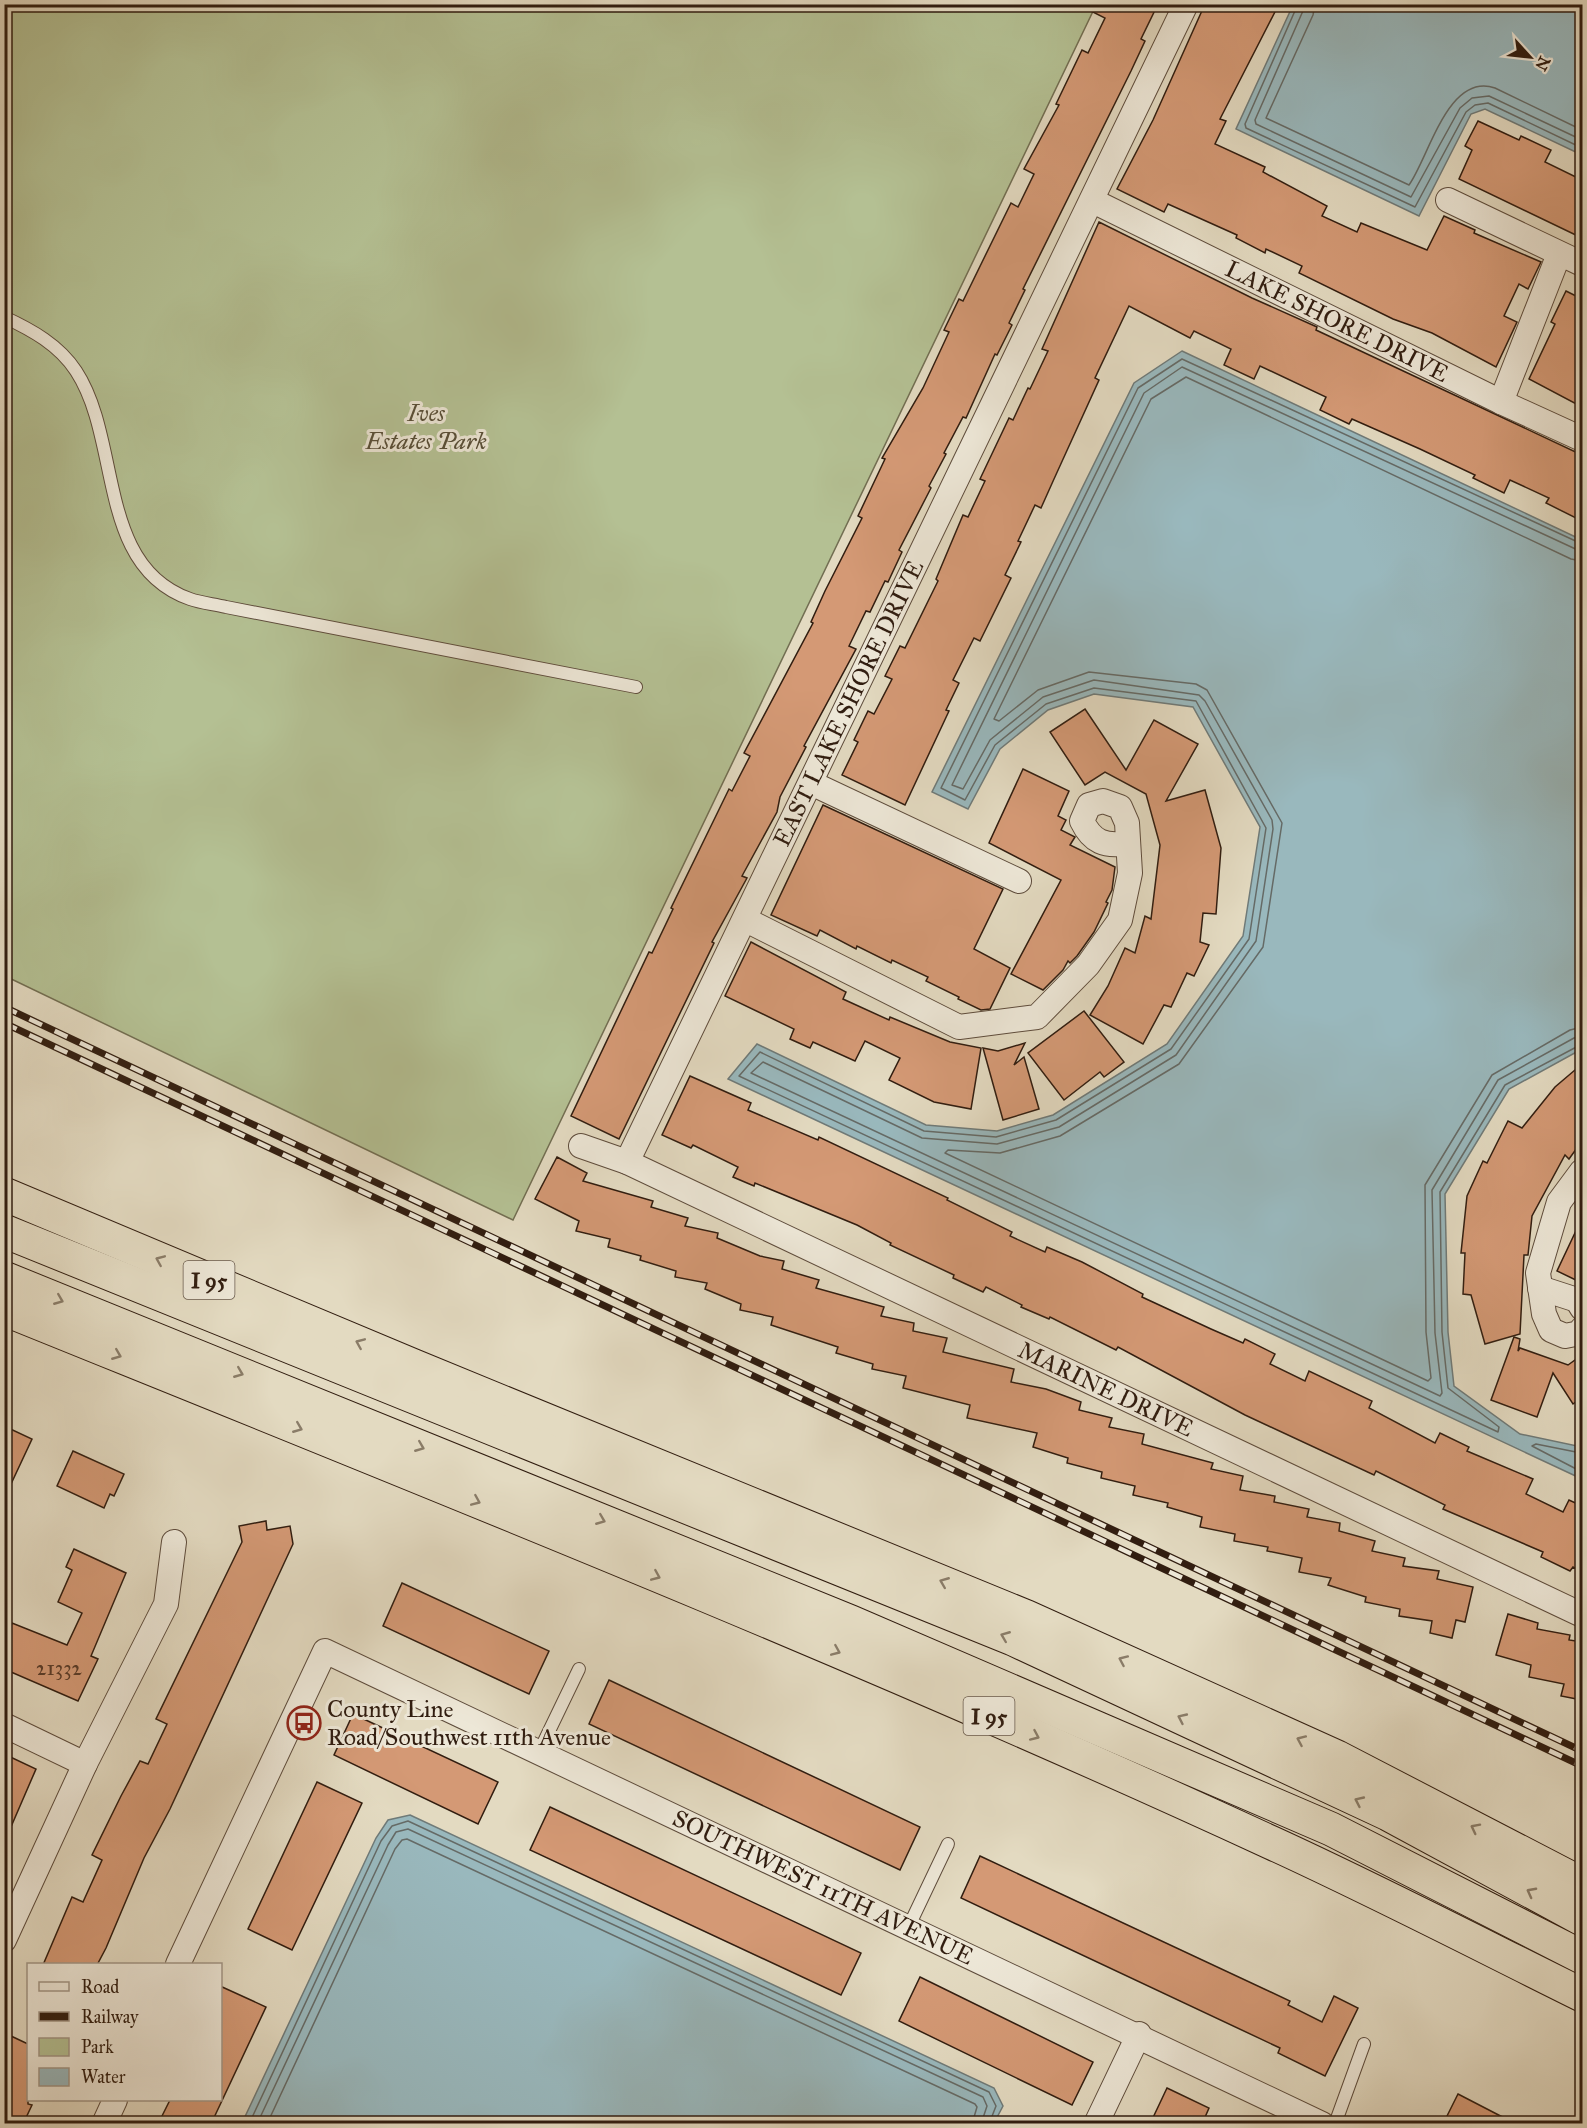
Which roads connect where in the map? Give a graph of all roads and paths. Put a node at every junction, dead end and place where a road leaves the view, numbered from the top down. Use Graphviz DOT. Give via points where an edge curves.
graph roads {
  1 [pos="1186,4"];
  2 [pos="1448,200"];
  3 [pos="1093,201"];
  4 [pos="1560,254"];
  5 [pos="1582,264"];
  6 [pos="4,317"];
  7 [pos="1501,402"];
  8 [pos="1582,439"];
  9 [pos="636,687"];
  10 [pos="811,783"];
  11 [pos="1128,843"];
  12 [pos="1019,881"];
  13 [pos="746,920"];
  14 [pos="581,1146"];
  15 [pos="627,1162"];
  16 [pos="1582,1171"];
  17 [pos="4,1194"];
  18 [pos="4,1231"];
  19 [pos="4,1278"];
  20 [pos="1540,1288"];
  21 [pos="1582,1308"];
  22 [pos="4,1309"];
  23 [pos="1582,1329"];
  24 [pos="174,1542"];
  25 [pos="1582,1615"];
  26 [pos="579,1669"];
  27 [pos="4,1725"];
  28 [pos="539,1752"];
  29 [pos="85,1764"];
  30 [pos="948,1844"];
  31 [pos="1582,1884"];
  32 [pos="1582,1920"];
  33 [pos="909,1926"];
  34 [pos="4,1940"];
  35 [pos="1582,1957"];
  36 [pos="179,1963"];
  37 [pos="1582,1995"];
  38 [pos="1138,2034"];
  39 [pos="1364,2044"];
  40 [pos="115,2101"];
  41 [pos="104,2124"];
  42 [pos="1096,2124"];
  43 [pos="1322,2124"];
  44 [pos="1335,2124"];
  1 -- 3 [label="street, EAST LAKE SHORE DRIVE"];
  2 -- 4 [label="street"];
  3 -- 7 [label="street, LAKE SHORE DRIVE"];
  3 -- 10 [label="street, EAST LAKE SHORE DRIVE"];
  4 -- 5 [label="street"];
  4 -- 7 [label="street"];
  6 -- 9 [label="lane" via="52,343 76,371 95,408 115,499 131,548 166,586 190,599 226,607"];
  7 -- 8 [label="street, LAKE SHORE DRIVE"];
  10 -- 12 [label="street"];
  10 -- 13 [label="street, EAST LAKE SHORE DRIVE"];
  11 -- 13 [label="street" via="1130,873 1120,920 1088,965 1036,1017 959,1028"];
  13 -- 15 [label="street, EAST LAKE SHORE DRIVE"];
  14 -- 15 [label="street"];
  15 -- 25 [label="street, MARINE DRIVE"];
  16 -- 20 [label="street" via="1559,1202 1538,1273"];
  31 -- 17 [label="highway, I 95, one-way" via="1337,1757 1028,1617"];
  32 -- 18 [label="highway, one-way" via="1388,1814 1013,1639"];
  19 -- 35 [label="highway, one-way" via="851,1622 1331,1829"];
  20 -- 21 [label="street" via="1576,1300"];
  20 -- 23 [label="street" via="1551,1329 1565,1336"];
  22 -- 37 [label="highway, I 95, one-way" via="960,1703 1276,1845"];
  24 -- 29 [label="street" via="166,1604"];
  26 -- 28 [label="lane"];
  27 -- 29 [label="street"];
  28 -- 33 [label="street, SOUTHWEST 11TH AVENUE"];
  28 -- 36 [label="street, SOUTHWEST 11TH AVENUE" via="325,1651"];
  29 -- 34 [label="street"];
  30 -- 33 [label="lane"];
  33 -- 38 [label="street, SOUTHWEST 11TH AVENUE"];
  38 -- 42 [label="street"];
  38 -- 43 [label="street, SOUTHWEST 11TH AVENUE"];
  39 -- 44 [label="lane"];
  40 -- 41 [label="street"];
}
